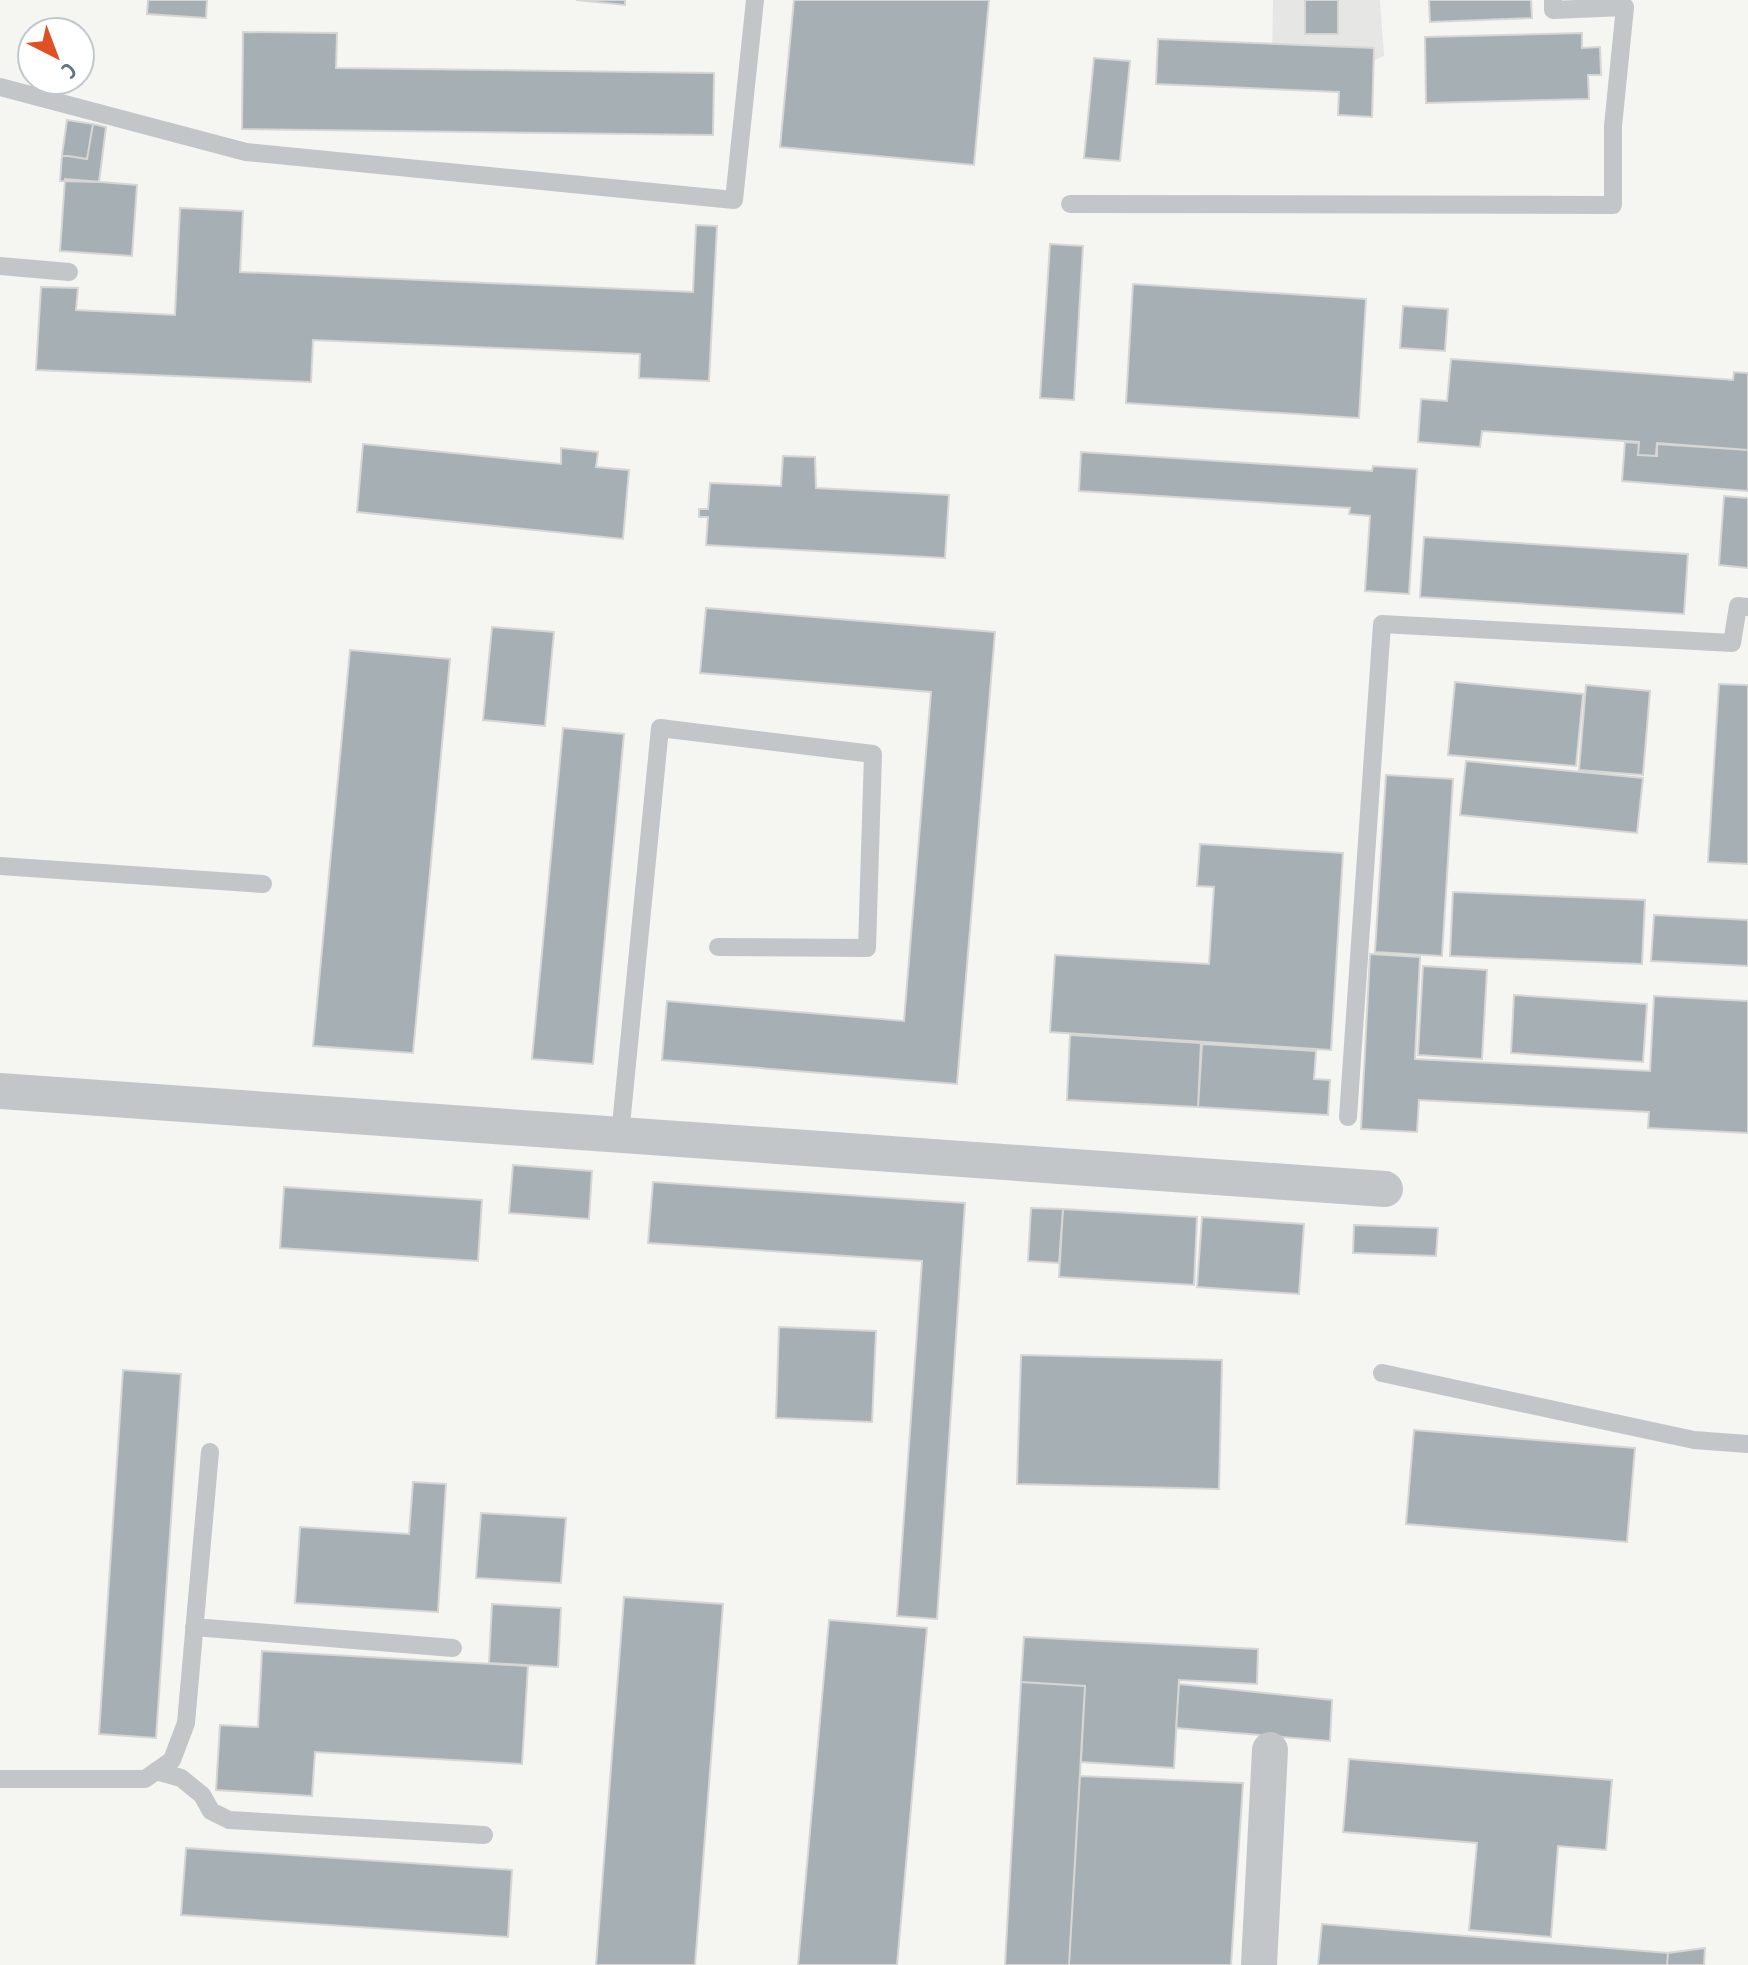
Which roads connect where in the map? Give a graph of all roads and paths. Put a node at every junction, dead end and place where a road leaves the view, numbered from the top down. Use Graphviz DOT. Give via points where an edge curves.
graph roads {
  1 [pos="755,0"];
  2 [pos="1553,0"];
  3 [pos="0,87"];
  4 [pos="1070,204"];
  5 [pos="0,266"];
  6 [pos="69,272"];
  7 [pos="1748,607"];
  8 [pos="0,866"];
  9 [pos="263,884"];
  10 [pos="718,947"];
  11 [pos="0,1091"];
  12 [pos="1348,1117"];
  13 [pos="620,1135"];
  14 [pos="1385,1189"];
  15 [pos="1382,1373"];
  16 [pos="1748,1444"];
  17 [pos="210,1452"];
  18 [pos="194,1627"];
  19 [pos="453,1648"];
  20 [pos="1270,1750"];
  21 [pos="156,1771"];
  22 [pos="0,1779"];
  23 [pos="484,1835"];
  24 [pos="1259,1965"];
  1 -- 3 [label="lane" via="734,200 246,152"];
  2 -- 4 [label="lane" via="1553,10 1625,7 1613,126 1613,205"];
  5 -- 6 [label="lane"];
  7 -- 12 [label="lane" via="1738,606 1732,643 1382,624"];
  8 -- 9 [label="lane"];
  10 -- 13 [label="lane" via="867,948 873,754 660,728"];
  11 -- 13 [label="street"];
  13 -- 14 [label="street"];
  15 -- 16 [label="lane" via="1694,1440"];
  17 -- 18 [label="lane"];
  18 -- 19 [label="lane"];
  18 -- 21 [label="lane" via="186,1723 172,1760"];
  20 -- 24 [label="street"];
  21 -- 22 [label="lane" via="145,1779"];
  21 -- 23 [label="lane" via="181,1778 202,1795 211,1811 229,1820"];
}
